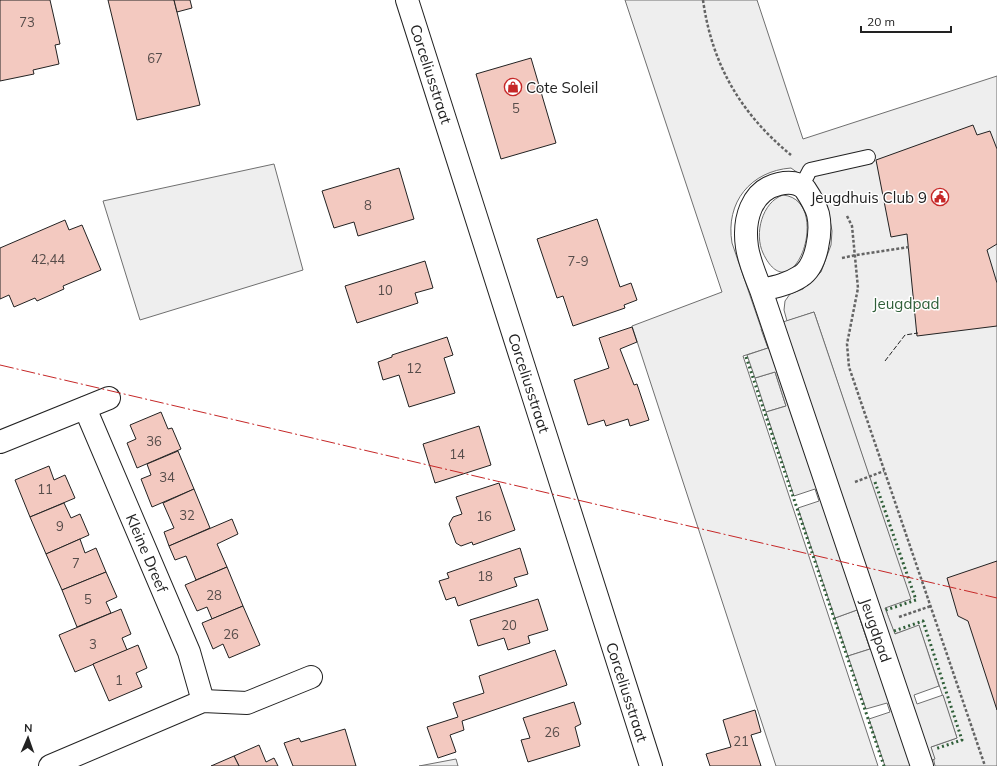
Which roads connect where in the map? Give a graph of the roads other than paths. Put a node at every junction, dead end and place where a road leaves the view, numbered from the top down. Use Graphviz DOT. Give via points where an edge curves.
graph roads {
  1 [pos="407,0"];
  2 [pos="868,157"];
  3 [pos="805,179"];
  4 [pos="761,290"];
  5 [pos="109,398"];
  6 [pos="85,408"];
  7 [pos="0,442"];
  8 [pos="311,678"];
  9 [pos="203,701"];
  10 [pos="50,766"];
  11 [pos="651,766"];
  12 [pos="922,766"];
  1 -- 11 [label="street, Corceliusstraat"];
  2 -- 3 [label="lane"];
  3 -- 4 [label="street" via="804,189 818,213 819,239 812,261 803,275 786,284"];
  3 -- 4 [label="street, Jeugdpad" via="769,186 753,200 746,222 747,247"];
  4 -- 12 [label="street, Jeugdpad"];
  5 -- 6 [label="street"];
  6 -- 7 [label="street"];
  6 -- 9 [label="street, Kleine Dreef" via="189,652"];
  8 -- 9 [label="street" via="247,703"];
  9 -- 10 [label="street"];
}
